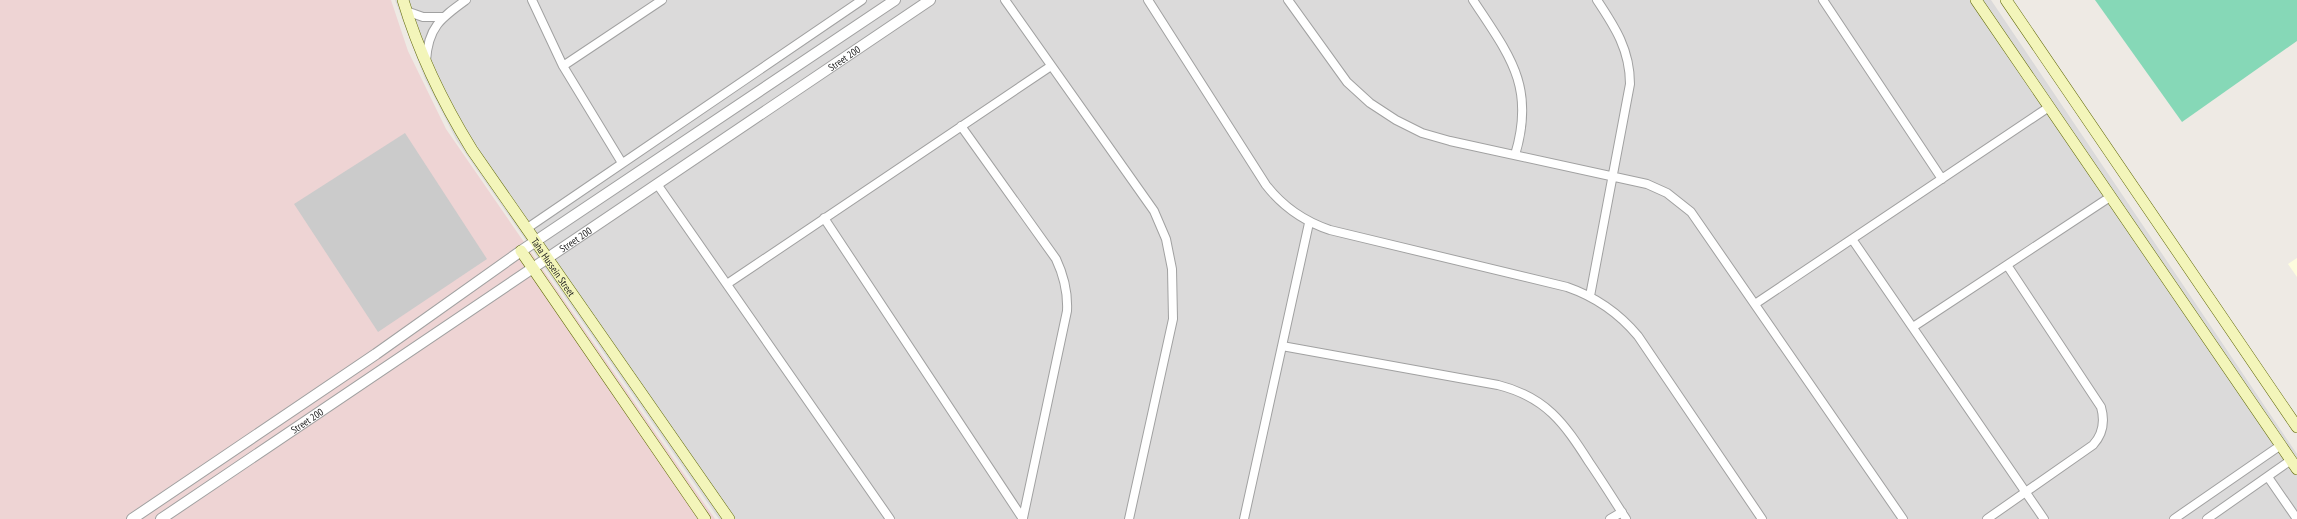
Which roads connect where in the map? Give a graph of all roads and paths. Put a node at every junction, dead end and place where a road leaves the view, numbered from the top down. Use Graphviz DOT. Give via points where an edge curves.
graph roads {
  1 [pos="466,0"];
  2 [pos="532,0"];
  3 [pos="662,0"];
  4 [pos="862,0"];
  5 [pos="895,0"];
  6 [pos="930,0"];
  7 [pos="1005,0"];
  8 [pos="1148,0"];
  9 [pos="1288,0"];
  10 [pos="1473,0"];
  11 [pos="1597,0"];
  12 [pos="1823,0"];
  13 [pos="1976,0"];
  14 [pos="2006,0"];
  15 [pos="404,5"];
  16 [pos="442,17"];
  17 [pos="426,64"];
  18 [pos="563,66"];
  19 [pos="1052,66"];
  20 [pos="2049,107"];
  21 [pos="961,126"];
  22 [pos="1515,155"];
  23 [pos="622,163"];
  24 [pos="1613,176"];
  25 [pos="1942,179"];
  26 [pos="657,184"];
  27 [pos="2110,197"];
  28 [pos="824,218"];
  29 [pos="1310,222"];
  30 [pos="526,229"];
  31 [pos="1852,239"];
  32 [pos="535,242"];
  33 [pos="521,251"];
  34 [pos="547,258"];
  35 [pos="2007,265"];
  36 [pos="532,268"];
  37 [pos="726,284"];
  38 [pos="1590,296"];
  39 [pos="1755,304"];
  40 [pos="1913,327"];
  41 [pos="1282,346"];
  42 [pos="2297,427"];
  43 [pos="2281,445"];
  44 [pos="2294,465"];
  45 [pos="2268,477"];
  46 [pos="2026,492"];
  47 [pos="1624,515"];
  48 [pos="132,519"];
  49 [pos="161,519"];
  50 [pos="705,519"];
  51 [pos="729,519"];
  52 [pos="890,519"];
  53 [pos="1023,519"];
  54 [pos="1130,519"];
  55 [pos="1244,519"];
  56 [pos="1610,519"];
  57 [pos="1762,519"];
  58 [pos="1903,519"];
  59 [pos="1988,519"];
  60 [pos="2044,519"];
  61 [pos="2174,519"];
  62 [pos="2207,519"];
  63 [pos="2297,519"];
  1 -- 16 [label="street"];
  2 -- 18 [label="street"];
  3 -- 18 [label="street"];
  4 -- 23 [label="street"];
  5 -- 32 [label="street, Street 200"];
  6 -- 26 [label="street, Street 200"];
  7 -- 19 [label="street"];
  8 -- 29 [label="street" via="1266,185 1282,203"];
  9 -- 22 [label="street" via="1336,70 1358,93 1382,112 1409,127 1436,137"];
  10 -- 22 [label="street" via="1511,58 1520,83 1523,119"];
  11 -- 24 [label="street" via="1622,41 1630,73"];
  12 -- 25 [label="street"];
  13 -- 20 [label="main road"];
  14 -- 42 [label="main road"];
  15 -- 16 [label="street" via="423,17"];
  15 -- 17 [label="main road, Taha Hussein Street"];
  16 -- 17 [label="street" via="430,39"];
  17 -- 30 [label="main road, Taha Hussein Street" via="469,145"];
  18 -- 23 [label="street"];
  19 -- 21 [label="street"];
  19 -- 54 [label="street" via="1154,211 1166,239 1172,269 1173,319"];
  20 -- 25 [label="street"];
  20 -- 27 [label="main road"];
  21 -- 28 [label="street"];
  21 -- 53 [label="street" via="1056,259 1066,284 1067,311"];
  22 -- 24 [label="street"];
  23 -- 30 [label="street"];
  24 -- 38 [label="street"];
  24 -- 39 [label="street" via="1657,188 1691,212"];
  25 -- 31 [label="street"];
  26 -- 34 [label="street, Street 200"];
  26 -- 37 [label="street"];
  27 -- 35 [label="street"];
  27 -- 43 [label="main road"];
  28 -- 37 [label="street"];
  28 -- 53 [label="street"];
  29 -- 38 [label="street" via="1337,232 1567,287"];
  29 -- 41 [label="street"];
  30 -- 32 [label="main road, Taha Hussein Street"];
  31 -- 39 [label="street"];
  31 -- 40 [label="street"];
  32 -- 33 [label="street, Street 200"];
  32 -- 34 [label="main road, Taha Hussein Street"];
  33 -- 36 [label="main road, Taha Hussein Street"];
  33 -- 48 [label="street, Street 200" via="376,354"];
  34 -- 36 [label="street, Street 200"];
  34 -- 51 [label="main road, Taha Hussein Street"];
  35 -- 40 [label="street"];
  35 -- 46 [label="street" via="2101,407 2103,418 2102,430 2093,445"];
  36 -- 49 [label="street, Street 200"];
  36 -- 50 [label="main road, Taha Hussein Street"];
  37 -- 52 [label="street"];
  38 -- 57 [label="street" via="1612,309 1638,336"];
  39 -- 58 [label="street"];
  40 -- 46 [label="street"];
  41 -- 47 [label="street" via="1498,385 1522,392 1544,405 1562,422"];
  41 -- 55 [label="street"];
  43 -- 44 [label="main road"];
  43 -- 61 [label="street"];
  44 -- 45 [label="street"];
  45 -- 62 [label="street"];
  45 -- 63 [label="street"];
  46 -- 59 [label="street"];
  46 -- 60 [label="street"];
  47 -- 56 [label="street"];
}
